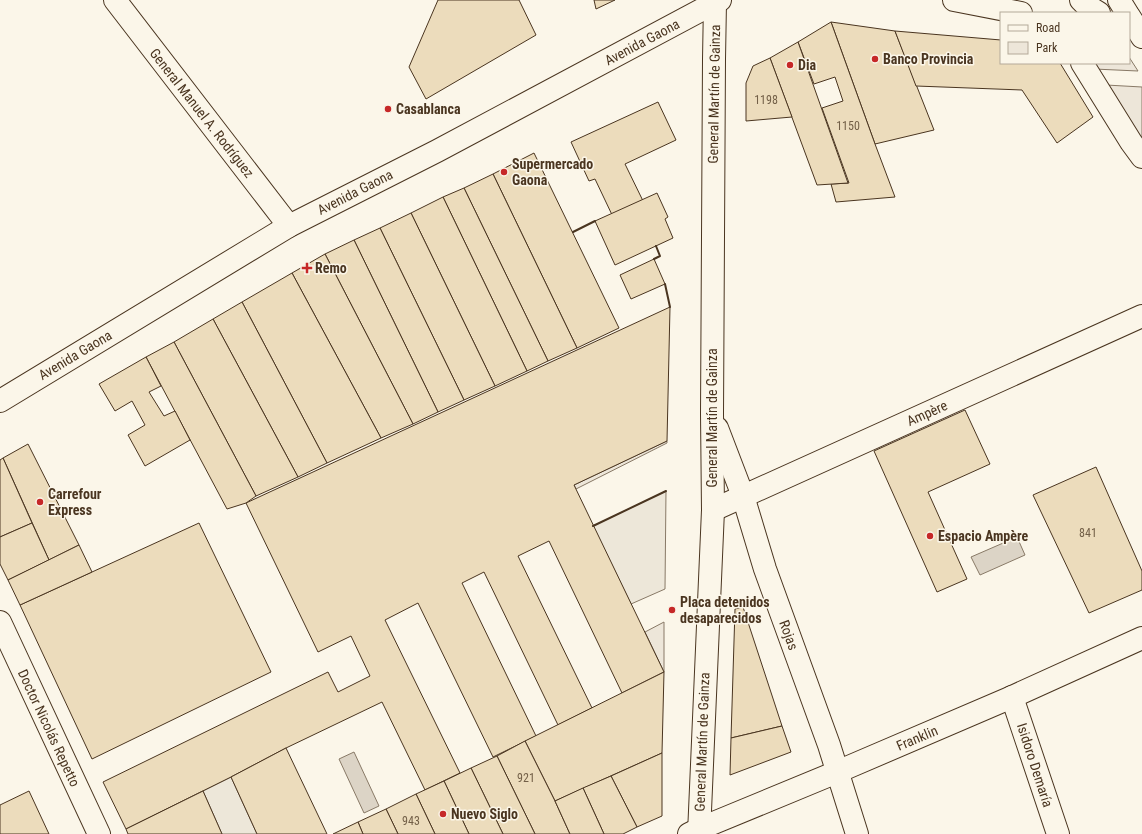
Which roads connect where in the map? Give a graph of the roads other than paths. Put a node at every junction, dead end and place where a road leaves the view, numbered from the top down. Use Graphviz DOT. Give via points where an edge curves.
graph roads {
  1 [pos="115,0"];
  2 [pos="954,0"];
  3 [pos="1081,0"];
  4 [pos="1119,0"];
  5 [pos="717,1"];
  6 [pos="1016,12"];
  7 [pos="1097,12"];
  8 [pos="1126,12"];
  9 [pos="1083,64"];
  10 [pos="1142,157"];
  11 [pos="289,226"];
  12 [pos="1142,316"];
  13 [pos="0,401"];
  14 [pos="712,414"];
  15 [pos="743,496"];
  16 [pos="712,510"];
  17 [pos="0,622"];
  18 [pos="1142,638"];
  19 [pos="1012,697"];
  20 [pos="837,772"];
  21 [pos="696,832"];
  22 [pos="99,834"];
  23 [pos="856,834"];
  24 [pos="1058,834"];
  1 -- 11 [label="street, General Manuel A. Rodríguez"];
  2 -- 6 [label="street"];
  3 -- 7 [label="street"];
  4 -- 8 [label="street"];
  5 -- 11 [label="street, Avenida Gaona" via="437,151"];
  5 -- 14 [label="street, General Martín de Gainza" via="714,66"];
  9 -- 10 [label="street"];
  11 -- 13 [label="street, Avenida Gaona"];
  12 -- 15 [label="street, Ampère"];
  14 -- 15 [label="street, Rojas"];
  14 -- 16 [label="street, General Martín de Gainza"];
  15 -- 16 [label="street, Ampère"];
  15 -- 20 [label="street, Rojas" via="765,569"];
  16 -- 21 [label="street, General Martín de Gainza"];
  17 -- 22 [label="street, Doctor Nicolás Repetto"];
  18 -- 19 [label="street, Franklin"];
  19 -- 20 [label="street, Franklin"];
  19 -- 24 [label="street, Isidoro Demaría"];
  20 -- 21 [label="street, Franklin"];
  20 -- 23 [label="street, Rojas"];
}
